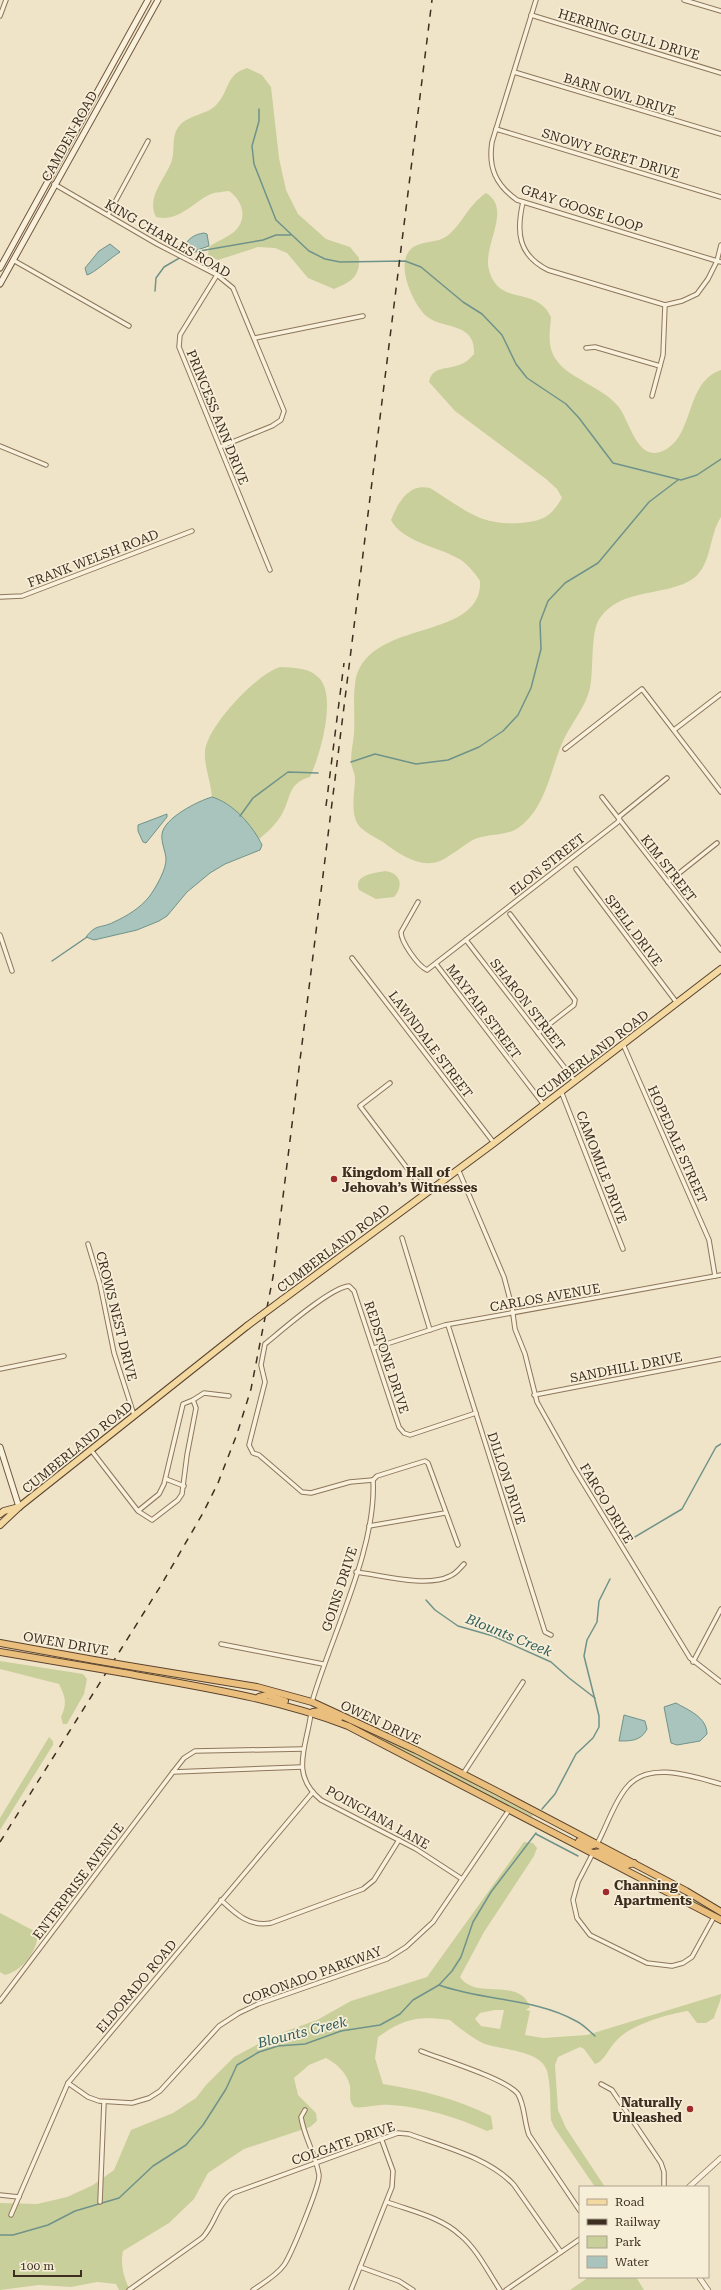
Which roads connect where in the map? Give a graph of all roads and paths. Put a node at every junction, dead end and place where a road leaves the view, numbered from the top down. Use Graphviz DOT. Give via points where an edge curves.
graph roads {
  1 [pos="6,0"];
  2 [pos="148,0"];
  3 [pos="158,0"];
  4 [pos="536,0"];
  5 [pos="684,0"];
  6 [pos="721,11"];
  7 [pos="531,15"];
  8 [pos="0,16"];
  9 [pos="514,72"];
  10 [pos="721,73"];
  11 [pos="77,128"];
  12 [pos="496,129"];
  13 [pos="721,134"];
  14 [pos="148,142"];
  15 [pos="54,184"];
  16 [pos="44,187"];
  17 [pos="721,197"];
  18 [pos="524,202"];
  19 [pos="108,215"];
  20 [pos="20,246"];
  21 [pos="721,246"];
  22 [pos="13,260"];
  23 [pos="719,261"];
  24 [pos="0,268"];
  25 [pos="217,275"];
  26 [pos="0,284"];
  27 [pos="665,305"];
  28 [pos="363,316"];
  29 [pos="129,326"];
  30 [pos="255,338"];
  31 [pos="586,348"];
  32 [pos="660,366"];
  33 [pos="652,396"];
  34 [pos="0,446"];
  35 [pos="220,447"];
  36 [pos="46,465"];
  37 [pos="192,531"];
  38 [pos="270,570"];
  39 [pos="0,597"];
  40 [pos="721,694"];
  41 [pos="674,730"];
  42 [pos="565,748"];
  43 [pos="667,778"];
  44 [pos="721,792"];
  45 [pos="602,798"];
  46 [pos="619,819"];
  47 [pos="717,843"];
  48 [pos="576,869"];
  49 [pos="668,882"];
  50 [pos="418,902"];
  51 [pos="510,914"];
  52 [pos="0,935"];
  53 [pos="466,940"];
  54 [pos="721,950"];
  55 [pos="352,958"];
  56 [pos="436,964"];
  57 [pos="721,969"];
  58 [pos="12,971"];
  59 [pos="678,1003"];
  60 [pos="538,1033"];
  61 [pos="623,1044"];
  62 [pos="575,1081"];
  63 [pos="390,1083"];
  64 [pos="561,1091"];
  65 [pos="544,1105"];
  66 [pos="494,1143"];
  67 [pos="458,1169"];
  68 [pos="426,1193"];
  69 [pos="402,1238"];
  70 [pos="88,1244"];
  71 [pos="623,1249"];
  72 [pos="721,1275"];
  73 [pos="715,1276"];
  74 [pos="513,1313"];
  75 [pos="448,1325"];
  76 [pos="430,1330"];
  77 [pos="374,1348"];
  78 [pos="64,1356"];
  79 [pos="721,1359"];
  80 [pos="0,1369"];
  81 [pos="534,1395"];
  82 [pos="229,1396"];
  83 [pos="193,1400"];
  84 [pos="476,1414"];
  85 [pos="134,1415"];
  86 [pos="0,1447"];
  87 [pos="91,1450"];
  88 [pos="166,1479"];
  89 [pos="373,1480"];
  90 [pos="184,1486"];
  91 [pos="19,1507"];
  92 [pos="138,1511"];
  93 [pos="445,1512"];
  94 [pos="0,1514"];
  95 [pos="0,1525"];
  96 [pos="368,1526"];
  97 [pos="458,1544"];
  98 [pos="464,1564"];
  99 [pos="356,1572"];
  100 [pos="721,1609"];
  101 [pos="551,1635"];
  102 [pos="0,1643"];
  103 [pos="221,1644"];
  104 [pos="0,1652"];
  105 [pos="693,1662"];
  106 [pos="323,1664"];
  107 [pos="523,1682"];
  108 [pos="721,1682"];
  109 [pos="257,1698"];
  110 [pos="312,1702"];
  111 [pos="311,1713"];
  112 [pos="361,1724"];
  113 [pos="303,1749"];
  114 [pos="302,1768"];
  115 [pos="173,1772"];
  116 [pos="463,1774"];
  117 [pos="721,1784"];
  118 [pos="312,1792"];
  119 [pos="508,1810"];
  120 [pos="545,1828"];
  121 [pos="399,1840"];
  122 [pos="597,1844"];
  123 [pos="593,1853"];
  124 [pos="634,1863"];
  125 [pos="462,1879"];
  126 [pos="221,1900"];
  127 [pos="720,1909"];
  128 [pos="714,1917"];
  129 [pos="721,1920"];
  130 [pos="0,2001"];
  131 [pos="421,2051"];
  132 [pos="68,2083"];
  133 [pos="601,2084"];
  134 [pos="104,2102"];
  135 [pos="305,2110"];
  136 [pos="381,2138"];
  137 [pos="721,2158"];
  138 [pos="315,2162"];
  139 [pos="664,2186"];
  140 [pos="690,2186"];
  141 [pos="0,2195"];
  142 [pos="19,2197"];
  143 [pos="100,2202"];
  144 [pos="387,2202"];
  145 [pos="579,2210"];
  146 [pos="11,2215"];
  147 [pos="579,2240"];
  148 [pos="561,2252"];
  149 [pos="360,2267"];
  150 [pos="701,2278"];
  151 [pos="129,2290"];
  152 [pos="253,2290"];
  153 [pos="351,2290"];
  154 [pos="413,2290"];
  155 [pos="500,2290"];
  156 [pos="506,2290"];
  157 [pos="708,2290"];
  1 -- 8 [label="street"];
  2 -- 11 [label="main road, CAMDEN ROAD"];
  3 -- 15 [label="main road, CAMDEN ROAD"];
  4 -- 7 [label="street, GRAY GOOSE LOOP"];
  5 -- 6 [label="street"];
  7 -- 9 [label="street, GRAY GOOSE LOOP"];
  7 -- 10 [label="street, HERRING GULL DRIVE"];
  9 -- 12 [label="street, GRAY GOOSE LOOP"];
  9 -- 13 [label="street, BARN OWL DRIVE"];
  11 -- 15 [label="main road" via="51,179 50,182"];
  11 -- 16 [label="main road, CAMDEN ROAD"];
  12 -- 17 [label="street, SNOWY EGRET DRIVE"];
  12 -- 18 [label="street, GRAY GOOSE LOOP" via="490,155 492,166 504,190"];
  14 -- 19 [label="street"];
  15 -- 19 [label="street, KING CHARLES ROAD"];
  15 -- 20 [label="main road, CAMDEN ROAD"];
  16 -- 20 [label="main road" via="45,190 22,235"];
  16 -- 24 [label="main road, CAMDEN ROAD"];
  18 -- 23 [label="street, GRAY GOOSE LOOP"];
  18 -- 27 [label="street" via="519,233 530,257 537,265"];
  19 -- 25 [label="street, KING CHARLES ROAD"];
  20 -- 22 [label="main road, CAMDEN ROAD"];
  21 -- 23 [label="street"];
  22 -- 26 [label="main road, CAMDEN ROAD"];
  22 -- 29 [label="street"];
  23 -- 27 [label="street" via="696,294"];
  25 -- 30 [label="street, KING CHARLES ROAD" via="238,295"];
  25 -- 35 [label="street, PRINCESS ANN DRIVE" via="180,335 179,347"];
  27 -- 32 [label="street" via="665,345"];
  28 -- 30 [label="street"];
  30 -- 35 [label="street, KING CHARLES ROAD" via="284,411 283,417 272,426"];
  31 -- 32 [label="street" via="595,347"];
  32 -- 33 [label="street"];
  34 -- 36 [label="street"];
  35 -- 38 [label="street, PRINCESS ANN DRIVE"];
  37 -- 39 [label="street, FRANK WELSH ROAD" via="22,596"];
  40 -- 41 [label="street"];
  41 -- 42 [label="street" via="642,689"];
  41 -- 44 [label="street"];
  43 -- 46 [label="street, ELON STREET"];
  45 -- 46 [label="street, KIM STREET"];
  46 -- 49 [label="street, KIM STREET"];
  46 -- 53 [label="street, ELON STREET"];
  47 -- 49 [label="street"];
  48 -- 59 [label="street, SPELL DRIVE"];
  49 -- 54 [label="street, KIM STREET"];
  50 -- 56 [label="street, MAYFAIR STREET" via="401,936 404,944 425,969"];
  51 -- 60 [label="street" via="575,1000 574,1005"];
  52 -- 58 [label="street"];
  53 -- 56 [label="street, ELON STREET"];
  53 -- 60 [label="street, SHARON STREET"];
  55 -- 66 [label="street, LAWNDALE STREET"];
  56 -- 65 [label="street, MAYFAIR STREET"];
  57 -- 59 [label="main road, CUMBERLAND ROAD"];
  59 -- 61 [label="main road, CUMBERLAND ROAD"];
  60 -- 62 [label="street, SHARON STREET"];
  61 -- 62 [label="main road, CUMBERLAND ROAD"];
  61 -- 73 [label="street, HOPEDALE STREET" via="709,1240"];
  62 -- 64 [label="main road, CUMBERLAND ROAD"];
  63 -- 68 [label="street" via="360,1106"];
  64 -- 65 [label="main road, CUMBERLAND ROAD"];
  64 -- 71 [label="street, CAMOMILE DRIVE"];
  65 -- 66 [label="main road, CUMBERLAND ROAD"];
  66 -- 67 [label="main road, CUMBERLAND ROAD"];
  67 -- 68 [label="main road, CUMBERLAND ROAD"];
  67 -- 74 [label="street, FARGO DRIVE" via="504,1277"];
  68 -- 85 [label="main road, CUMBERLAND ROAD, bridge" via="247,1326"];
  69 -- 76 [label="street"];
  70 -- 85 [label="street, CROWS NEST DRIVE" via="100,1284 114,1353"];
  72 -- 73 [label="street, CARLOS AVENUE"];
  73 -- 74 [label="street, CARLOS AVENUE"];
  74 -- 75 [label="street, CARLOS AVENUE"];
  74 -- 81 [label="street, FARGO DRIVE"];
  75 -- 76 [label="street, CARLOS AVENUE"];
  75 -- 84 [label="street, DILLON DRIVE"];
  76 -- 77 [label="street, CARLOS AVENUE"];
  77 -- 84 [label="street, REDSTONE DRIVE" via="399,1427 404,1432 410,1435"];
  77 -- 89 [label="street, REDSTONE DRIVE" via="354,1291 349,1286 342,1286 265,1344 261,1365 265,1382 257,1419 249,1440 253,1453 260,1456 302,1492 311,1493 350,1482"];
  78 -- 80 [label="street"];
  79 -- 81 [label="street, SANDHILL DRIVE"];
  81 -- 105 [label="street, FARGO DRIVE" via="578,1474"];
  82 -- 83 [label="street" via="204,1393"];
  83 -- 88 [label="street" via="183,1404"];
  83 -- 90 [label="street" via="196,1408"];
  84 -- 101 [label="street, DILLON DRIVE" via="545,1632"];
  85 -- 87 [label="main road, CUMBERLAND ROAD"];
  86 -- 91 [label="main road"];
  87 -- 91 [label="main road, CUMBERLAND ROAD"];
  87 -- 92 [label="street"];
  88 -- 90 [label="street"];
  88 -- 92 [label="street" via="159,1494"];
  89 -- 93 [label="street" via="377,1476 425,1461 428,1463"];
  89 -- 96 [label="street, GOINS DRIVE"];
  90 -- 92 [label="street" via="178,1500 152,1520"];
  91 -- 94 [label="main road, CUMBERLAND ROAD"];
  91 -- 95 [label="main road, CUMBERLAND ROAD"];
  93 -- 96 [label="street"];
  93 -- 97 [label="street"];
  96 -- 99 [label="street, GOINS DRIVE"];
  98 -- 99 [label="street" via="454,1574 439,1579 406,1581"];
  99 -- 106 [label="street, GOINS DRIVE"];
  100 -- 105 [label="street"];
  102 -- 110 [label="highway, OWEN DRIVE, bridge" via="257,1687"];
  103 -- 106 [label="street"];
  104 -- 109 [label="highway, OWEN DRIVE, bridge"];
  105 -- 108 [label="street, FARGO DRIVE"];
  106 -- 110 [label="street, GOINS DRIVE"];
  107 -- 116 [label="street"];
  109 -- 110 [label="highway" via="267,1695 309,1707"];
  109 -- 111 [label="highway, OWEN DRIVE"];
  110 -- 112 [label="highway, OWEN DRIVE"];
  111 -- 112 [label="highway" via="315,1710 320,1711 355,1726"];
  111 -- 113 [label="street, POINCIANA LANE"];
  111 -- 119 [label="highway, OWEN DRIVE" via="371,1737"];
  112 -- 116 [label="highway, OWEN DRIVE"];
  113 -- 114 [label="street, POINCIANA LANE"];
  113 -- 115 [label="street, ENTERPRISE AVENUE" via="195,1751 184,1758"];
  114 -- 115 [label="street"];
  114 -- 118 [label="street, POINCIANA LANE"];
  115 -- 130 [label="street, ENTERPRISE AVENUE"];
  116 -- 122 [label="highway, OWEN DRIVE"];
  117 -- 122 [label="street" via="671,1773 637,1778 625,1790"];
  118 -- 121 [label="street, POINCIANA LANE" via="321,1800"];
  118 -- 126 [label="street, ELDORADO ROAD"];
  119 -- 120 [label="highway, OWEN DRIVE"];
  119 -- 125 [label="street, CORONADO PARKWAY"];
  120 -- 122 [label="highway" via="550,1826 584,1844"];
  120 -- 123 [label="highway, OWEN DRIVE"];
  121 -- 125 [label="street, POINCIANA LANE"];
  121 -- 126 [label="street" via="374,1880 364,1890 271,1923 258,1924 247,1921"];
  122 -- 124 [label="highway, OWEN DRIVE"];
  123 -- 124 [label="highway" via="601,1852 626,1865"];
  123 -- 128 [label="highway, OWEN DRIVE"];
  123 -- 128 [label="street" via="578,1882 573,1900 577,1918 590,1935 647,1963 672,1966 684,1963 692,1957"];
  124 -- 127 [label="highway, OWEN DRIVE"];
  125 -- 134 [label="street, CORONADO PARKWAY" via="433,1922 416,1940 396,1954 239,2013 211,2033 155,2095 137,2102"];
  126 -- 132 [label="street, ELDORADO ROAD"];
  128 -- 129 [label="highway, OWEN DRIVE"];
  131 -- 145 [label="street" via="513,2089 522,2104 529,2135"];
  132 -- 134 [label="street, CORONADO PARKWAY" via="88,2097"];
  132 -- 142 [label="street, ELDORADO ROAD"];
  133 -- 139 [label="street" via="612,2090 661,2162"];
  134 -- 143 [label="street"];
  135 -- 138 [label="street" via="301,2116 302,2128"];
  136 -- 138 [label="street, COLGATE DRIVE"];
  136 -- 144 [label="street" via="394,2176"];
  136 -- 148 [label="street, COLGATE DRIVE" via="398,2133 409,2134 494,2168 514,2185"];
  137 -- 140 [label="street"];
  138 -- 151 [label="street, COLGATE DRIVE" via="233,2193 221,2204 211,2227 202,2238"];
  138 -- 152 [label="street" via="319,2175 317,2186 287,2260 274,2275"];
  141 -- 142 [label="street"];
  142 -- 146 [label="street, ELDORADO ROAD"];
  144 -- 149 [label="street"];
  144 -- 155 [label="street" via="440,2221 454,2229 469,2244"];
  147 -- 148 [label="street"];
  148 -- 156 [label="street"];
  149 -- 153 [label="street"];
  149 -- 154 [label="street"];
  150 -- 157 [label="street"];
}
